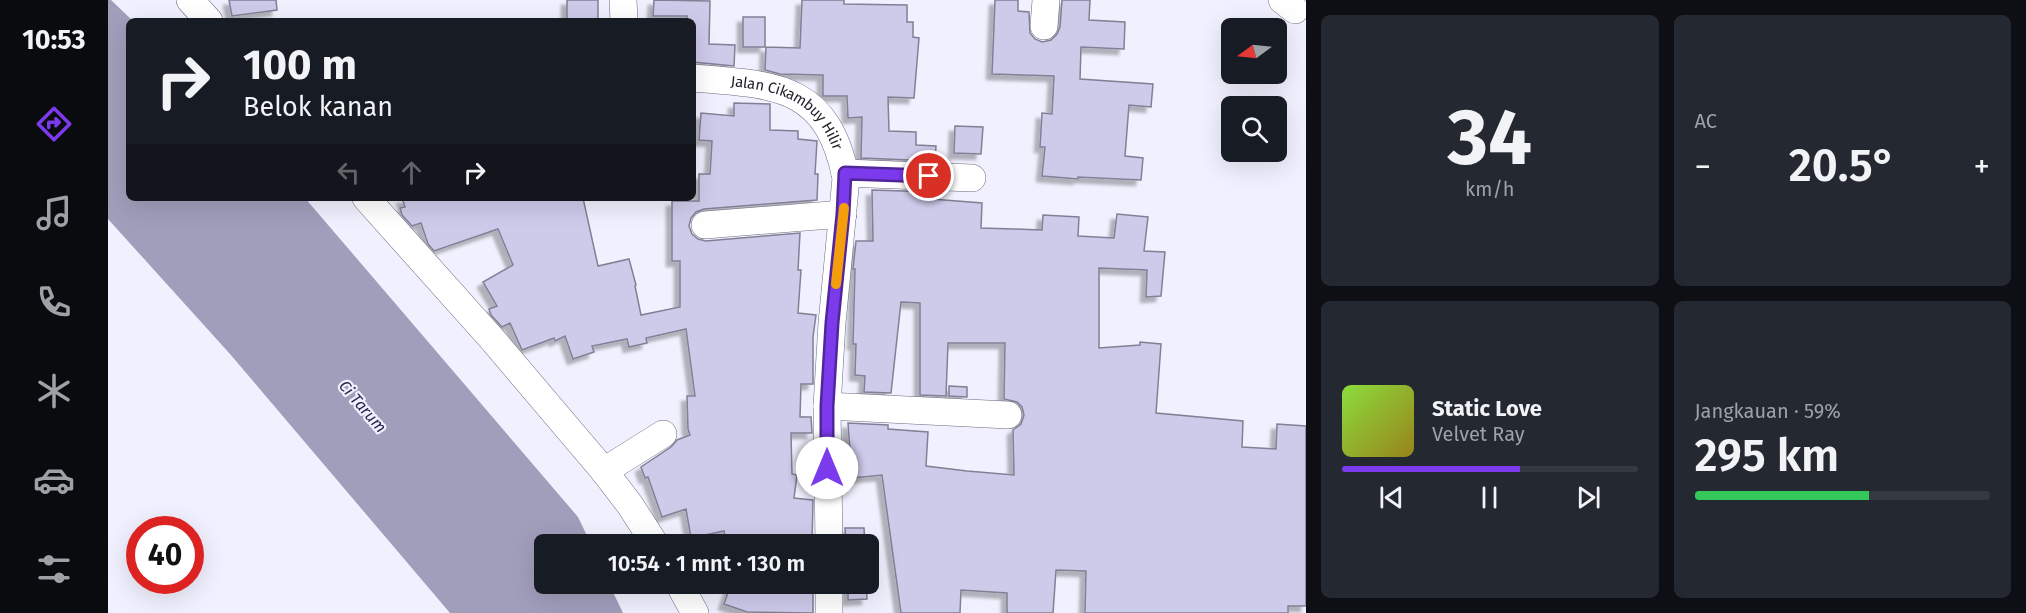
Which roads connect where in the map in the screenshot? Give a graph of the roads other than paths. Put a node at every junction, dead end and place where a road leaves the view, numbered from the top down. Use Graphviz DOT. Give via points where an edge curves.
graph roads {
  1 [pos="190,0"];
  2 [pos="623,0"];
  3 [pos="206,18"];
  4 [pos="624,18"];
  5 [pos="696,78"];
  6 [pos="845,173"];
  7 [pos="972,178"];
  8 [pos="369,201"];
  9 [pos="843,214"];
  10 [pos="705,225"];
  11 [pos="827,406"];
  12 [pos="1008,415"];
  13 [pos="663,434"];
  14 [pos="604,471"];
  15 [pos="649,534"];
  16 [pos="829,534"];
  17 [pos="685,594"];
  18 [pos="829,594"];
  19 [pos="695,613"];
  20 [pos="829,613"];
  1 -- 3 [label="street"];
  2 -- 4 [label="street"];
  5 -- 6 [label="street, Jalan Cikambuy Hilir" via="782,89 806,102 836,140"];
  6 -- 7 [label="street"];
  6 -- 9 [label="street, Jalan Cikambuy Hilir"];
  8 -- 14 [label="street"];
  9 -- 10 [label="street"];
  9 -- 11 [label="street, Jalan Cikambuy Hilir"];
  11 -- 12 [label="street"];
  11 -- 16 [label="street, Jalan Cikambuy Hilir"];
  13 -- 14 [label="street"];
  14 -- 15 [label="street"];
  17 -- 19 [label="street"];
  18 -- 20 [label="street"];
}
